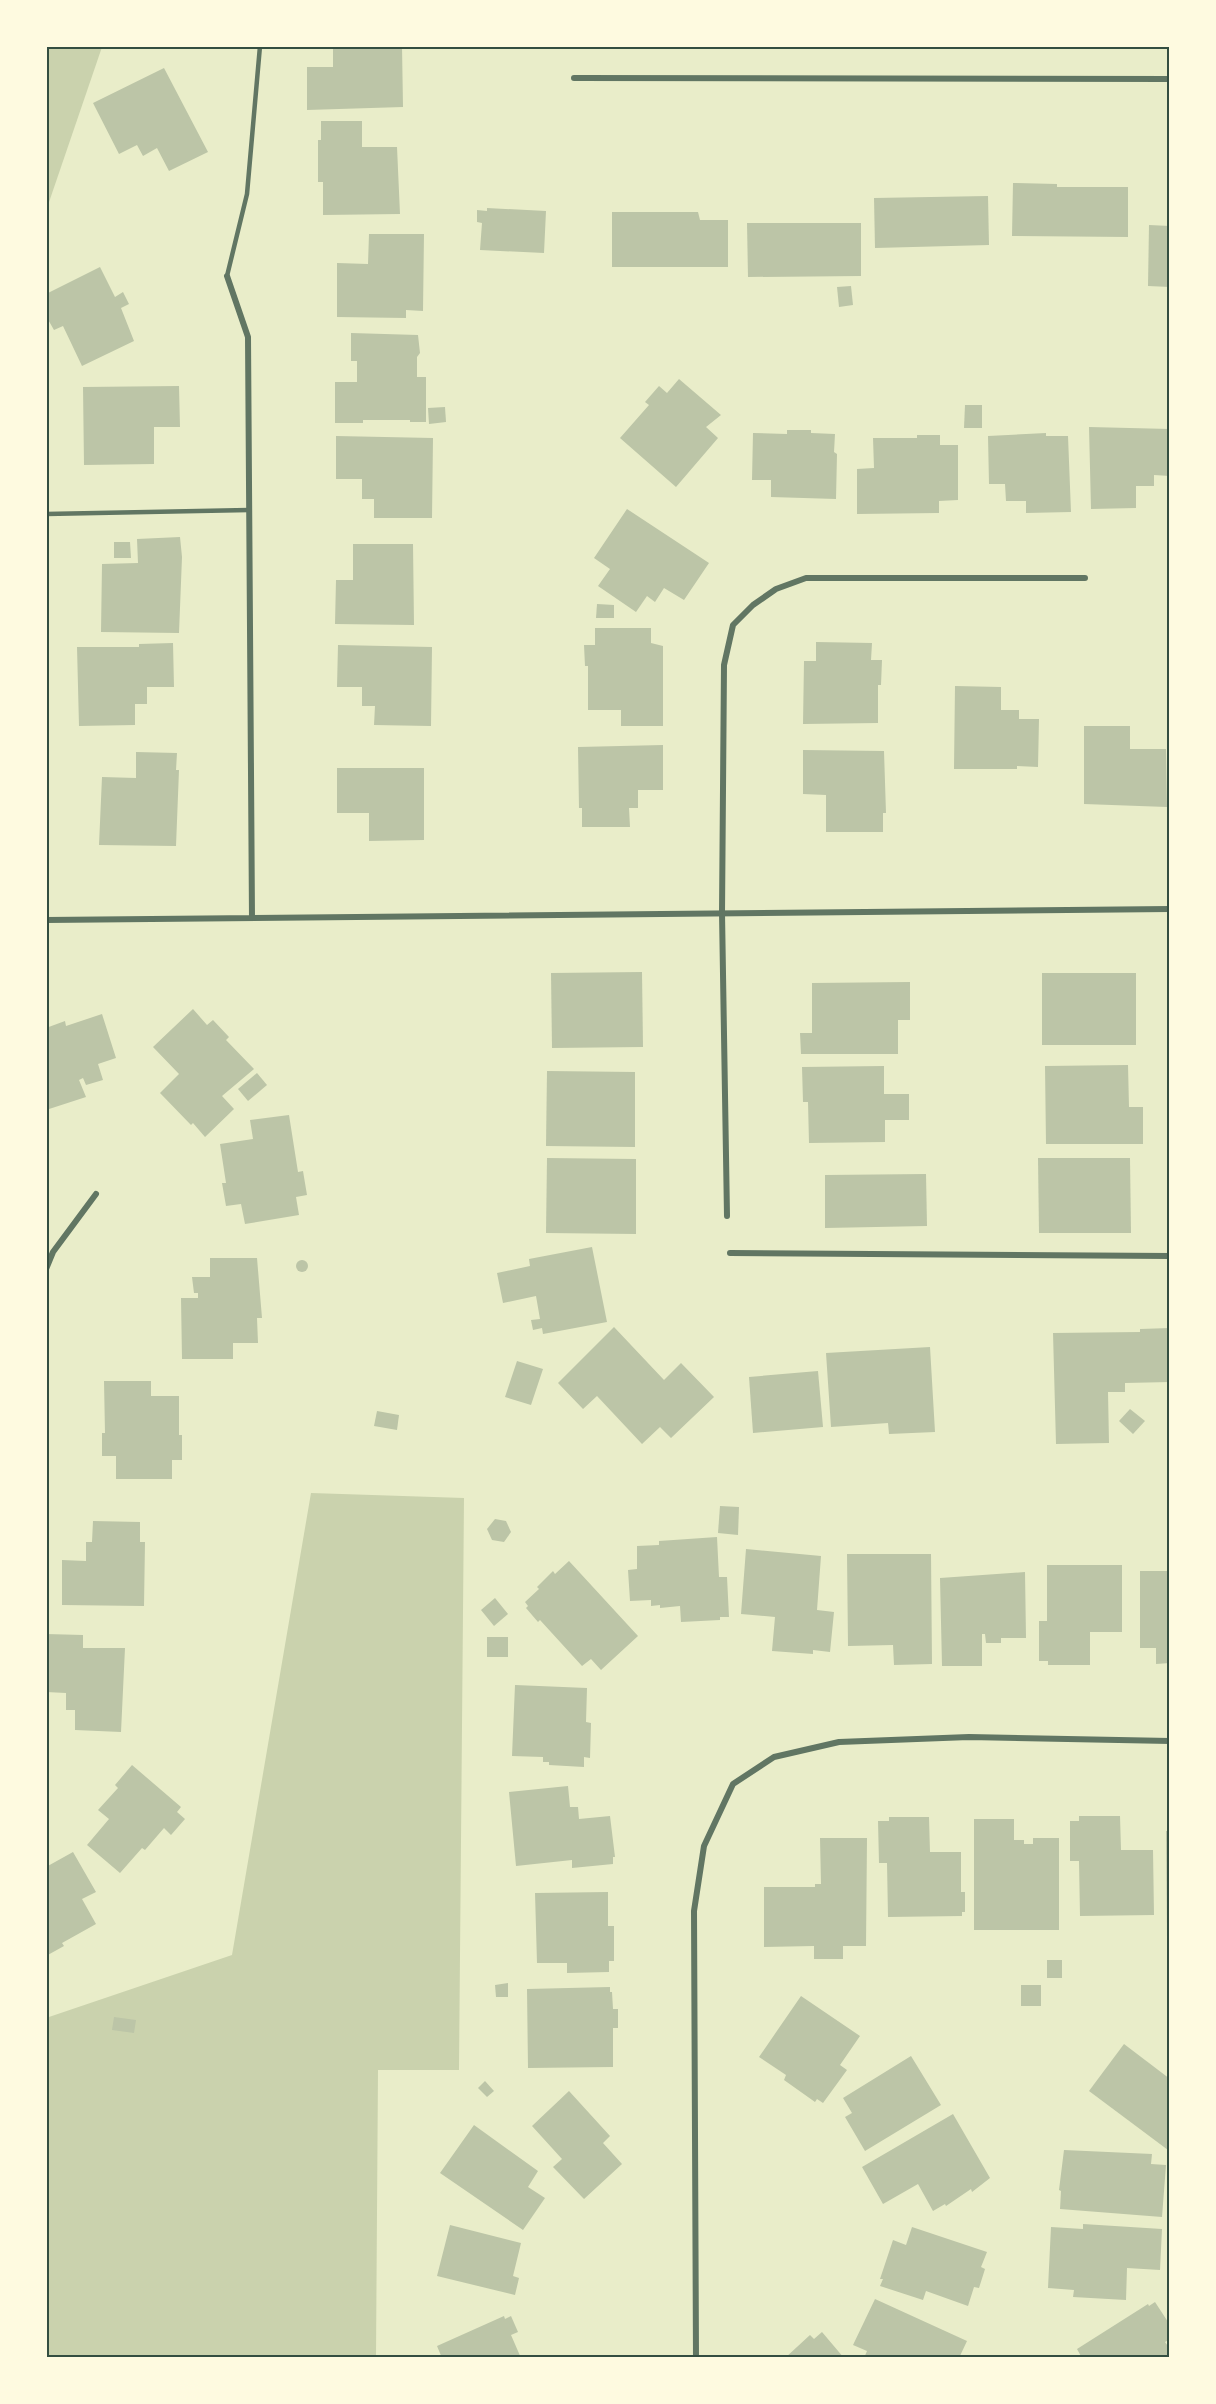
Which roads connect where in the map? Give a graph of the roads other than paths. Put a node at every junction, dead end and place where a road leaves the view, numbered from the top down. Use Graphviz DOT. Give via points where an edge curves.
graph roads {
  1 [pos="260,46"];
  2 [pos="574,78"];
  3 [pos="1170,79"];
  4 [pos="227,276"];
  5 [pos="249,510"];
  6 [pos="46,514"];
  7 [pos="1086,578"];
  8 [pos="1170,909"];
  9 [pos="722,913"];
  10 [pos="252,918"];
  11 [pos="46,920"];
  12 [pos="96,1194"];
  13 [pos="727,1216"];
  14 [pos="730,1253"];
  15 [pos="1170,1256"];
  16 [pos="46,1269"];
  17 [pos="1170,1741"];
  18 [pos="696,2358"];
  1 -- 4 [label="lane" via="247,194"];
  2 -- 3 [label="street"];
  4 -- 5 [label="street" via="248,337"];
  5 -- 6 [label="lane"];
  5 -- 10 [label="street"];
  7 -- 9 [label="street" via="807,578 776,589 753,605 733,625 724,665"];
  8 -- 9 [label="street"];
  9 -- 10 [label="street"];
  9 -- 13 [label="street"];
  10 -- 11 [label="street"];
  12 -- 16 [label="street" via="53,1252"];
  14 -- 15 [label="street"];
  17 -- 18 [label="street" via="969,1737 839,1742 774,1757 733,1784 704,1846 694,1911"];
}
